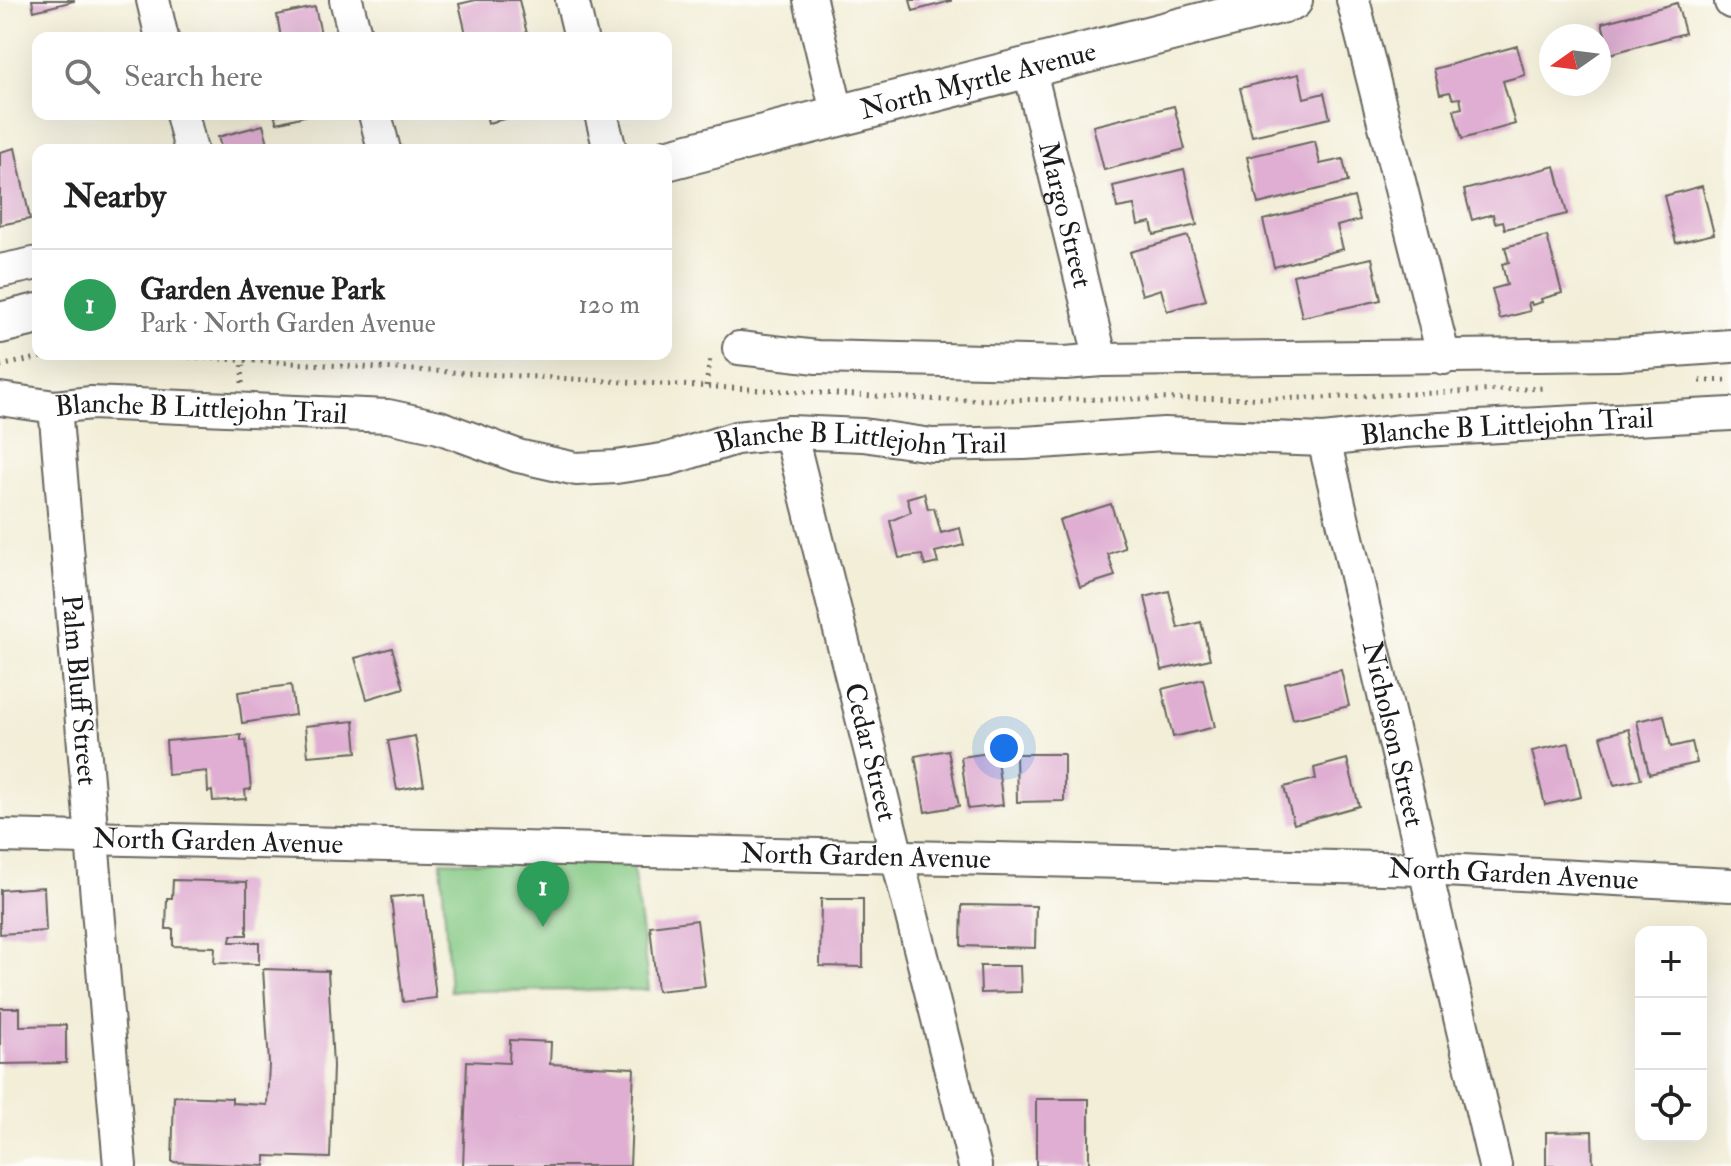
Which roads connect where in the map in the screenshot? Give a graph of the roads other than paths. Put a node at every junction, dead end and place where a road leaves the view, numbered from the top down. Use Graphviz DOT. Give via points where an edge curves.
graph roads {
  1 [pos="153,0"];
  2 [pos="572,0"];
  3 [pos="810,0"];
  4 [pos="1353,0"];
  5 [pos="353,1"];
  6 [pos="1287,1"];
  7 [pos="161,32"];
  8 [pos="356,32"];
  9 [pos="580,32"];
  10 [pos="1029,67"];
  11 [pos="838,116"];
  12 [pos="184,120"];
  13 [pos="376,120"];
  14 [pos="602,120"];
  15 [pos="190,144"];
  16 [pos="382,144"];
  17 [pos="608,144"];
  18 [pos="672,158"];
  19 [pos="32,264"];
  20 [pos="0,271"];
  21 [pos="32,315"];
  22 [pos="0,323"];
  23 [pos="1731,346"];
  24 [pos="739,348"];
  25 [pos="1444,358"];
  26 [pos="1101,360"];
  27 [pos="0,399"];
  28 [pos="55,407"];
  29 [pos="1731,414"];
  30 [pos="790,432"];
  31 [pos="1324,440"];
  32 [pos="0,836"];
  33 [pos="91,839"];
  34 [pos="895,858"];
  35 [pos="1424,869"];
  36 [pos="1731,885"];
  37 [pos="120,1166"];
  38 [pos="975,1166"];
  39 [pos="1495,1166"];
  1 -- 7 [label="street"];
  2 -- 9 [label="street"];
  3 -- 11 [label="street"];
  4 -- 25 [label="street"];
  5 -- 8 [label="street"];
  6 -- 10 [label="main road, North Myrtle Avenue"];
  10 -- 11 [label="main road, North Myrtle Avenue"];
  10 -- 26 [label="street, Margo Street"];
  11 -- 18 [label="main road, North Myrtle Avenue"];
  12 -- 15 [label="street"];
  13 -- 16 [label="street"];
  14 -- 17 [label="street"];
  19 -- 20 [label="street"];
  21 -- 22 [label="main road"];
  23 -- 25 [label="street"];
  24 -- 26 [label="street" via="817,357"];
  25 -- 26 [label="street"];
  27 -- 28 [label="street, Blanche B Littlejohn Trail"];
  28 -- 30 [label="street, Blanche B Littlejohn Trail" via="91,403 388,416 576,469 668,459 736,438"];
  28 -- 33 [label="street, Palm Bluff Street"];
  29 -- 31 [label="street, Blanche B Littlejohn Trail" via="1402,431"];
  30 -- 31 [label="street, Blanche B Littlejohn Trail" via="932,445 1164,434"];
  30 -- 34 [label="street, Cedar Street"];
  31 -- 35 [label="street, Nicholson Street"];
  32 -- 33 [label="street, North Garden Avenue"];
  33 -- 34 [label="street, North Garden Avenue"];
  33 -- 37 [label="street, Palm Bluff Street"];
  34 -- 35 [label="street, North Garden Avenue"];
  34 -- 38 [label="street, Cedar Street"];
  35 -- 36 [label="street, North Garden Avenue"];
  35 -- 39 [label="street, Nicholson Street"];
}
